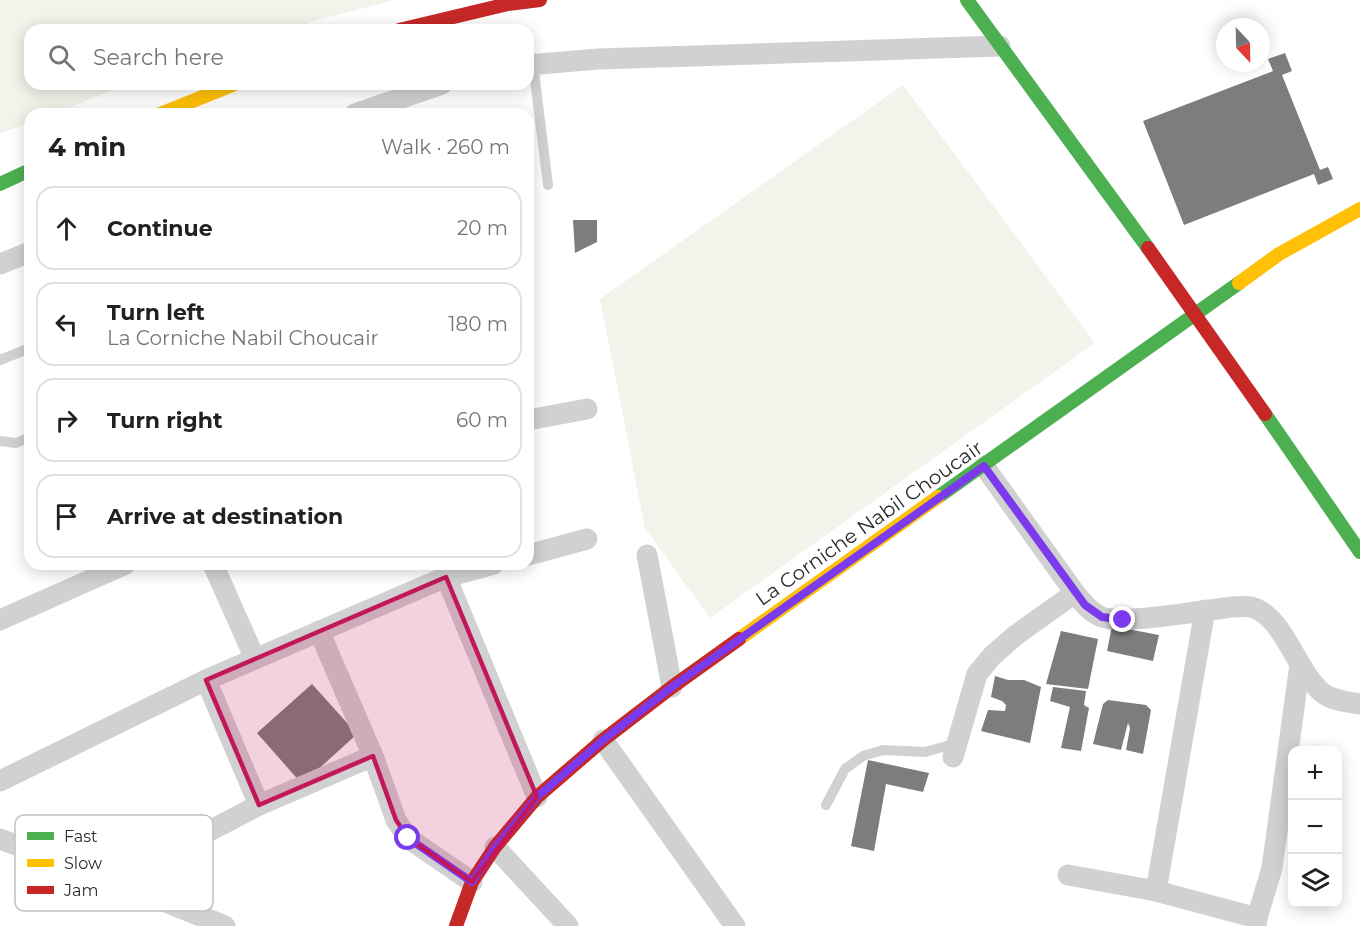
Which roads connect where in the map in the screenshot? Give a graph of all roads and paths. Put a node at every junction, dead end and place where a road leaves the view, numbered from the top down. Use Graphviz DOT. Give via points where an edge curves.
graph roads {
  1 [pos="540,0"];
  2 [pos="967,0"];
  3 [pos="424,24"];
  4 [pos="1000,46"];
  5 [pos="534,65"];
  6 [pos="228,90"];
  7 [pos="425,90"];
  8 [pos="534,90"];
  9 [pos="212,104"];
  10 [pos="191,108"];
  11 [pos="372,108"];
  12 [pos="24,165"];
  13 [pos="0,173"];
  14 [pos="24,173"];
  15 [pos="0,184"];
  16 [pos="548,184"];
  17 [pos="1360,209"];
  18 [pos="24,254"];
  19 [pos="0,264"];
  20 [pos="1195,313"];
  21 [pos="24,350"];
  22 [pos="0,360"];
  23 [pos="587,409"];
  24 [pos="534,419"];
  25 [pos="24,439"];
  26 [pos="0,441"];
  27 [pos="984,466"];
  28 [pos="587,539"];
  29 [pos="1360,552"];
  30 [pos="534,553"];
  31 [pos="647,555"];
  32 [pos="112,570"];
  33 [pos="216,570"];
  34 [pos="472,570"];
  35 [pos="446,577"];
  36 [pos="1075,593"];
  37 [pos="1204,610"];
  38 [pos="0,620"];
  39 [pos="319,632"];
  40 [pos="255,659"];
  41 [pos="1300,664"];
  42 [pos="206,680"];
  43 [pos="672,687"];
  44 [pos="1360,704"];
  45 [pos="603,740"];
  46 [pos="955,750"];
  47 [pos="373,756"];
  48 [pos="0,781"];
  49 [pos="537,797"];
  50 [pos="259,805"];
  51 [pos="826,805"];
  52 [pos="213,829"];
  53 [pos="0,839"];
  54 [pos="15,845"];
  55 [pos="495,847"];
  56 [pos="1068,875"];
  57 [pos="472,882"];
  58 [pos="1156,891"];
  59 [pos="188,911"];
  60 [pos="1257,922"];
  61 [pos="225,926"];
  62 [pos="456,926"];
  63 [pos="568,926"];
  64 [pos="735,926"];
  1 -- 3 [label="main road"];
  2 -- 4 [label="main road"];
  4 -- 5 [label="street" via="598,58"];
  4 -- 20 [label="main road"];
  6 -- 9 [label="main road"];
  7 -- 11 [label="street"];
  8 -- 16 [label="lane"];
  9 -- 10 [label="main road"];
  12 -- 13 [label="main road"];
  14 -- 15 [label="main road"];
  17 -- 20 [label="main road, La Corniche Nabil Choucair" via="1279,254"];
  18 -- 19 [label="street"];
  20 -- 27 [label="main road, La Corniche Nabil Choucair"];
  20 -- 29 [label="main road"];
  21 -- 22 [label="lane"];
  23 -- 24 [label="street"];
  25 -- 26 [label="lane"];
  27 -- 36 [label="street"];
  27 -- 43 [label="main road, La Corniche Nabil Choucair"];
  28 -- 30 [label="street"];
  31 -- 43 [label="street"];
  32 -- 38 [label="street"];
  33 -- 40 [label="street"];
  34 -- 35 [label="street"];
  35 -- 39 [label="street"];
  35 -- 49 [label="street"];
  36 -- 37 [label="street" via="1102,617 1112,619"];
  36 -- 46 [label="street" via="1016,635 977,674"];
  37 -- 41 [label="street" via="1250,607 1264,613"];
  37 -- 58 [label="street"];
  39 -- 40 [label="street"];
  39 -- 47 [label="street"];
  40 -- 42 [label="street"];
  41 -- 44 [label="street" via="1314,686 1326,696"];
  41 -- 60 [label="street" via="1272,868"];
  42 -- 48 [label="street"];
  42 -- 50 [label="street"];
  43 -- 45 [label="main road, La Corniche Nabil Choucair"];
  45 -- 49 [label="main road, La Corniche Nabil Choucair"];
  45 -- 64 [label="street"];
  46 -- 51 [label="lane" via="883,750 863,756 845,769"];
  47 -- 50 [label="street"];
  47 -- 57 [label="street" via="396,820 408,838"];
  49 -- 55 [label="main road, La Corniche Nabil Choucair"];
  50 -- 52 [label="street"];
  53 -- 54 [label="street"];
  55 -- 57 [label="main road, La Corniche Nabil Choucair"];
  55 -- 63 [label="street"];
  56 -- 58 [label="street"];
  57 -- 62 [label="main road, La Corniche Nabil Choucair"];
  58 -- 60 [label="street"];
  59 -- 61 [label="street"];
}
